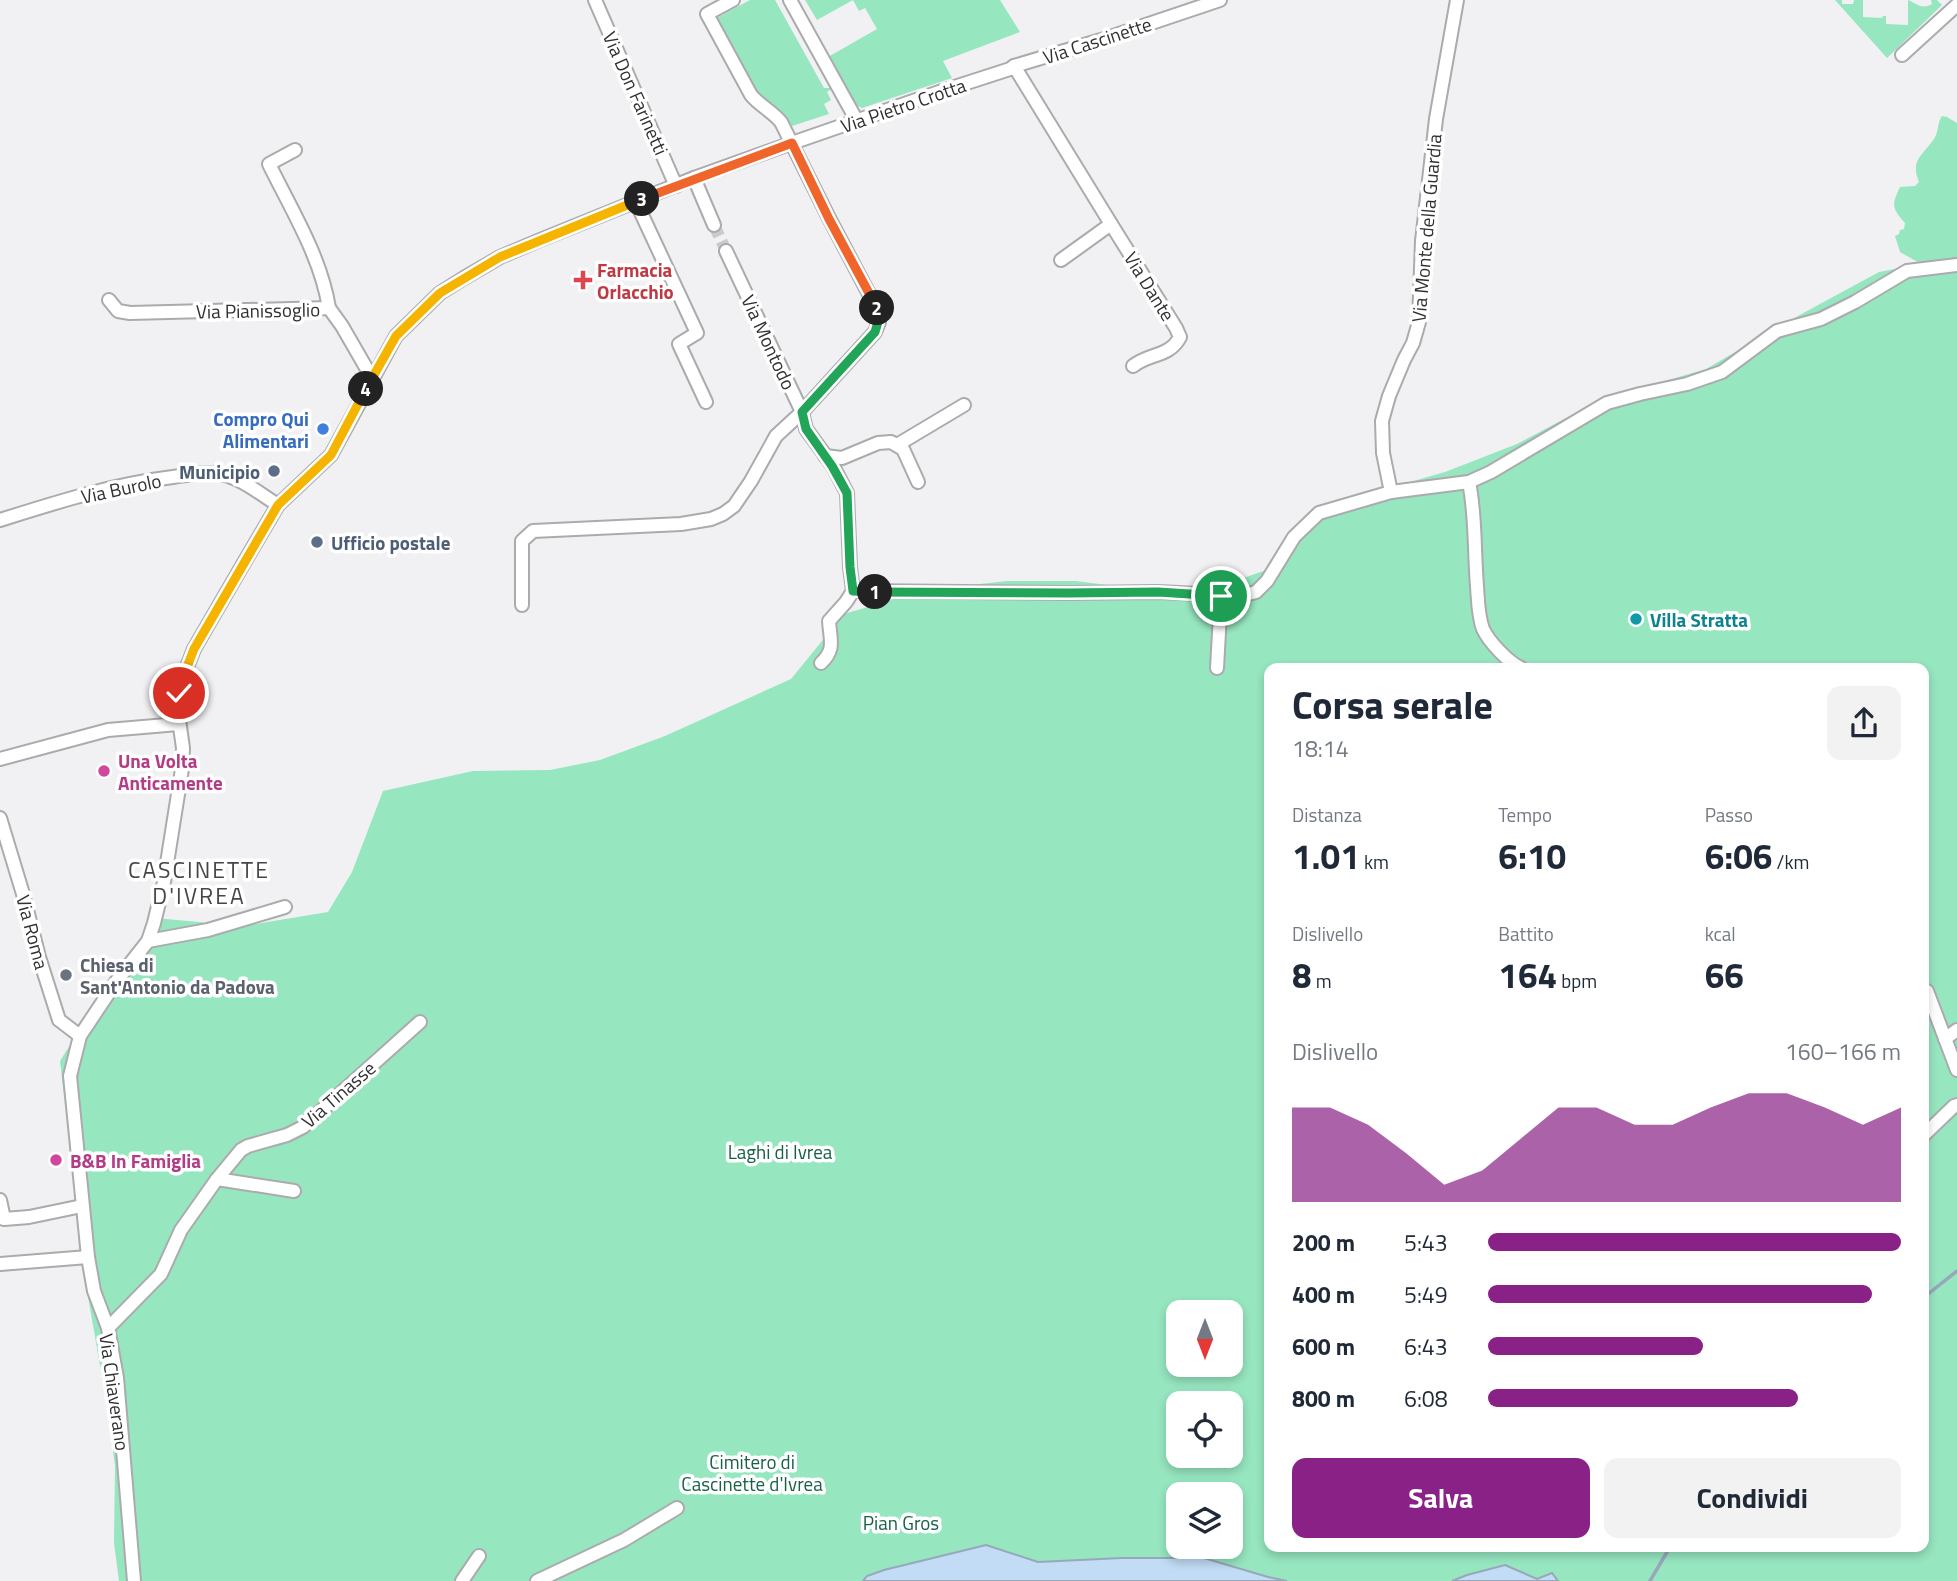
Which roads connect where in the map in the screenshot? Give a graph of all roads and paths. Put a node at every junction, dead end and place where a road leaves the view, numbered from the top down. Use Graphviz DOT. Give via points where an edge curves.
graph roads {
  1 [pos="595,0"];
  2 [pos="733,0"];
  3 [pos="790,0"];
  4 [pos="1220,0"];
  5 [pos="1457,0"];
  6 [pos="1957,5"];
  7 [pos="1902,55"];
  8 [pos="1014,66"];
  9 [pos="857,121"];
  10 [pos="792,143"];
  11 [pos="295,150"];
  12 [pos="694,178"];
  13 [pos="676,186"];
  14 [pos="636,202"];
  15 [pos="1111,224"];
  16 [pos="714,225"];
  17 [pos="726,251"];
  18 [pos="1061,260"];
  19 [pos="1957,265"];
  20 [pos="109,300"];
  21 [pos="329,307"];
  22 [pos="1133,366"];
  23 [pos="372,378"];
  24 [pos="706,402"];
  25 [pos="964,405"];
  26 [pos="802,412"];
  27 [pos="897,445"];
  28 [pos="825,456"];
  29 [pos="918,482"];
  30 [pos="1469,482"];
  31 [pos="1391,492"];
  32 [pos="278,505"];
  33 [pos="0,520"];
  34 [pos="853,591"];
  35 [pos="1221,596"];
  36 [pos="522,605"];
  37 [pos="821,663"];
  38 [pos="1512,663"];
  39 [pos="1217,668"];
  40 [pos="178,724"];
  41 [pos="0,759"];
  42 [pos="0,818"];
  43 [pos="285,907"];
  44 [pos="148,941"];
  45 [pos="1929,1010"];
  46 [pos="421,1022"];
  47 [pos="1957,1030"];
  48 [pos="80,1036"];
  49 [pos="1945,1039"];
  50 [pos="1957,1070"];
  51 [pos="1957,1105"];
  52 [pos="1929,1130"];
  53 [pos="217,1179"];
  54 [pos="294,1191"];
  55 [pos="0,1200"];
  56 [pos="82,1206"];
  57 [pos="88,1257"];
  58 [pos="0,1264"];
  59 [pos="108,1328"];
  60 [pos="677,1508"];
  61 [pos="478,1556"];
  62 [pos="134,1581"];
  63 [pos="462,1581"];
  64 [pos="537,1581"];
  1 -- 13 [label="street, Via Don Farinetti"];
  2 -- 10 [label="street" via="707,14 751,95 777,117"];
  3 -- 9 [label="street"];
  4 -- 8 [label="street, Via Cascinette"];
  5 -- 31 [label="street, Via Monte della Guardia" via="1436,118 1422,241 1419,322 1382,421"];
  6 -- 7 [label="street"];
  8 -- 9 [label="street, Via Pietro Crotta"];
  8 -- 15 [label="street, Via Dante"];
  9 -- 10 [label="street, Via Pietro Crotta"];
  10 -- 12 [label="street, Via Pietro Crotta"];
  10 -- 26 [label="street" via="877,309 878,322 875,332"];
  11 -- 21 [label="street" via="269,164 318,268"];
  12 -- 13 [label="street, Via Pietro Crotta"];
  12 -- 16 [label="street"];
  13 -- 14 [label="street, Via Pietro Crotta"];
  14 -- 23 [label="street, Via Pietro Crotta" via="500,257 440,293 396,336"];
  14 -- 24 [label="street" via="697,333 679,344"];
  15 -- 18 [label="street"];
  15 -- 22 [label="street, Via Dante" via="1180,337 1168,351"];
  17 -- 26 [label="street, Via Montodo"];
  19 -- 30 [label="street" via="1907,271 1821,319 1777,331 1721,372 1607,404"];
  20 -- 21 [label="street, Via Pianissoglio" via="118,311 130,313"];
  21 -- 23 [label="street, Via Pianissoglio"];
  23 -- 32 [label="street, Via Pietro Crotta" via="331,455"];
  25 -- 27 [label="street"];
  26 -- 28 [label="street, Via Montodo" via="806,429"];
  26 -- 36 [label="street" via="776,436 751,481 723,514 681,524 533,531 523,541"];
  27 -- 28 [label="street" via="878,443 842,458"];
  27 -- 29 [label="street"];
  28 -- 34 [label="street, Via Montodo" via="847,493"];
  30 -- 31 [label="street"];
  30 -- 38 [label="street" via="1483,629"];
  31 -- 35 [label="street" via="1319,513 1294,537 1256,592"];
  32 -- 33 [label="street, Via Burolo" via="240,480 219,473 198,474 117,486"];
  32 -- 40 [label="street, Via Pietro Crotta" via="190,658 177,706"];
  34 -- 35 [label="street"];
  34 -- 37 [label="street" via="829,621 832,649"];
  35 -- 39 [label="street"];
  40 -- 41 [label="street" via="108,730"];
  40 -- 44 [label="street, Via Pietro Crotta" via="183,748 177,805 159,907"];
  42 -- 48 [label="street, Via Roma" via="59,1020"];
  43 -- 44 [label="street" via="208,930"];
  44 -- 48 [label="street, Via Chiaverano"];
  45 -- 49 [label="street"];
  46 -- 53 [label="street, Via Tinasse" via="303,1127 241,1150"];
  47 -- 49 [label="street"];
  48 -- 56 [label="street, Via Chiaverano" via="70,1076"];
  49 -- 50 [label="street"];
  51 -- 52 [label="street"];
  53 -- 54 [label="street"];
  53 -- 59 [label="street, Via Tinasse" via="181,1230 162,1274"];
  55 -- 56 [label="street" via="4,1219"];
  56 -- 57 [label="street, Via Chiaverano"];
  57 -- 58 [label="street"];
  57 -- 59 [label="street, Via Chiaverano"];
  59 -- 62 [label="street, Via Chiaverano" via="117,1378"];
  60 -- 64 [label="street" via="624,1540"];
  61 -- 63 [label="street"];
}
